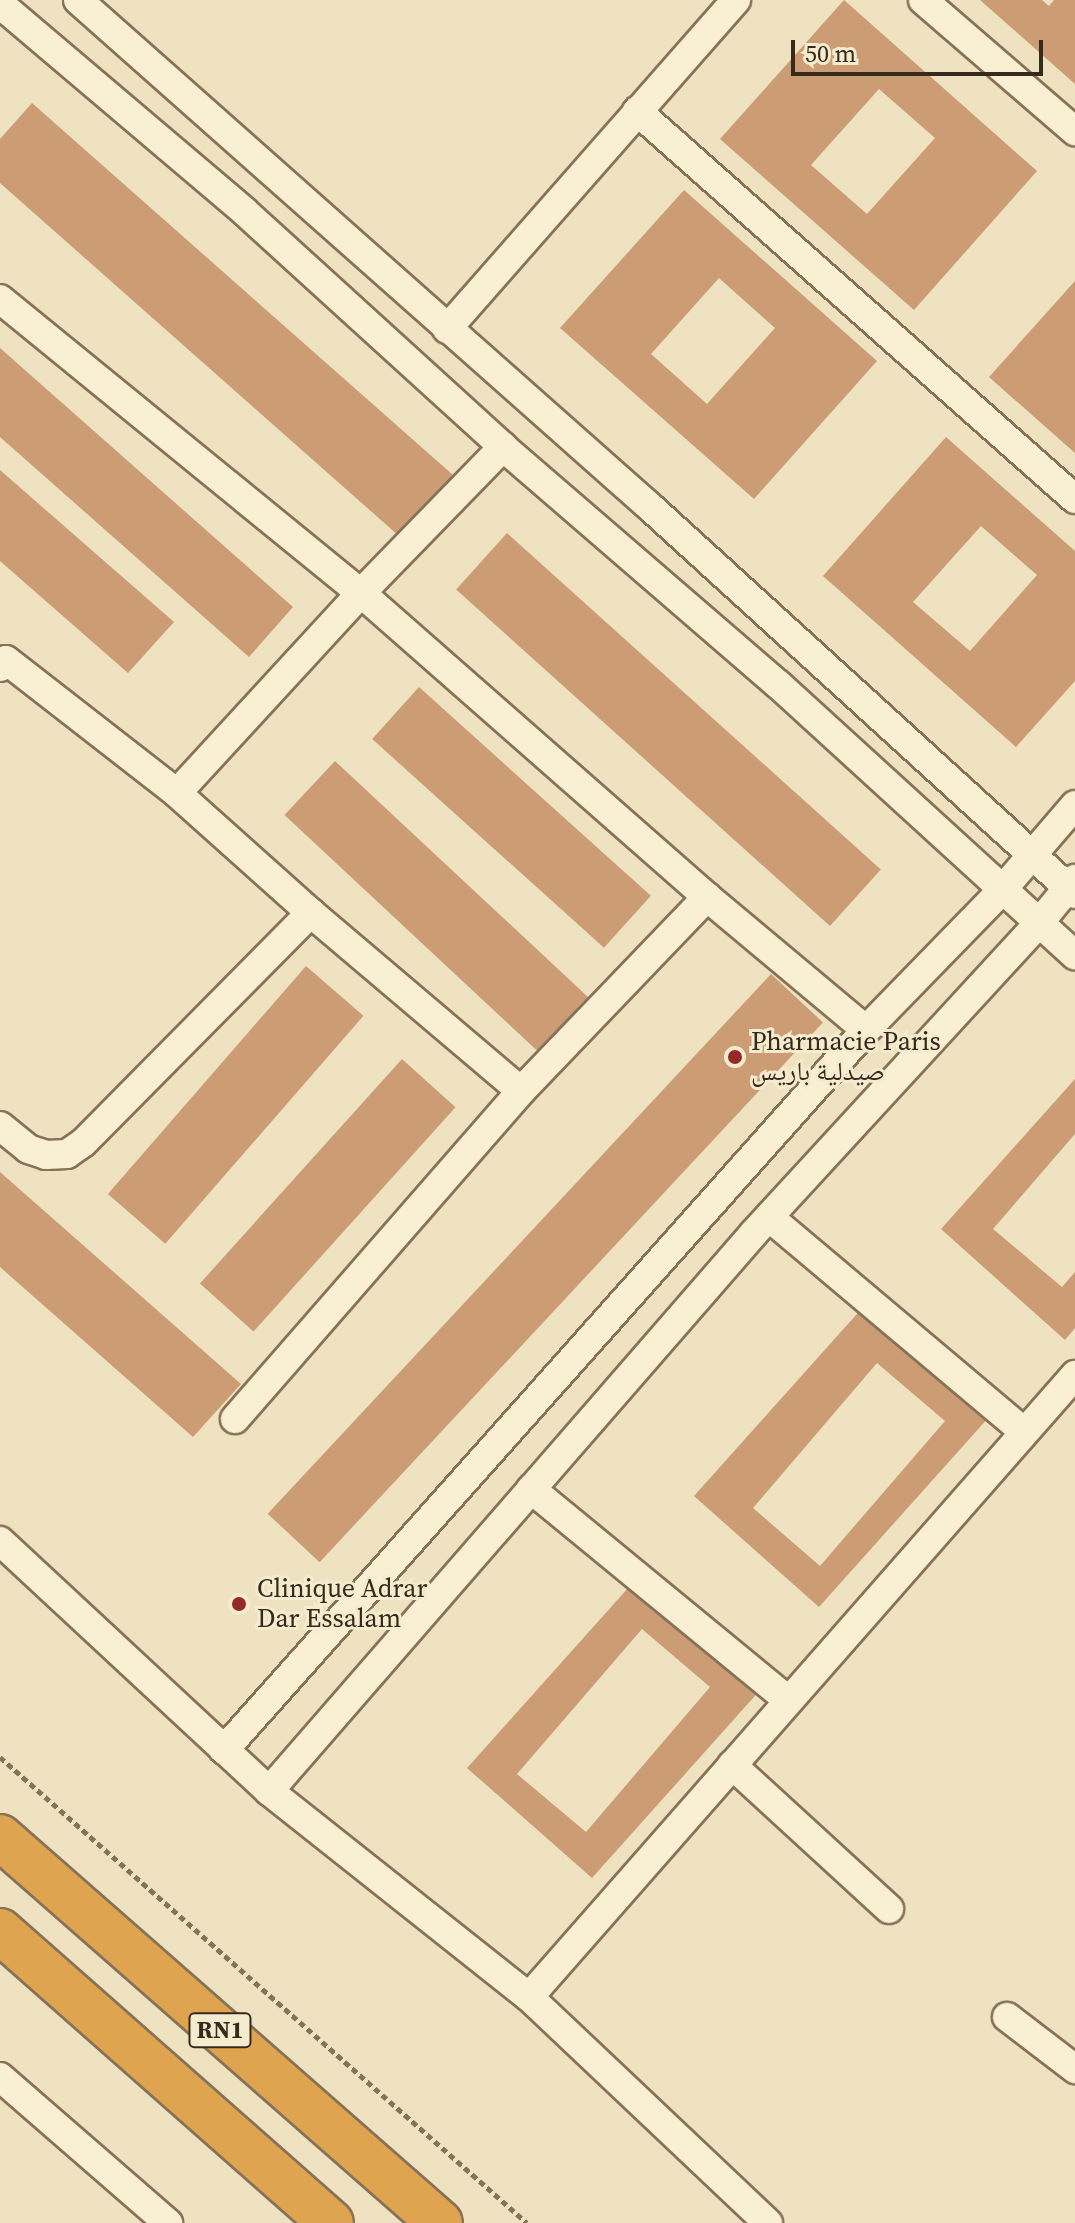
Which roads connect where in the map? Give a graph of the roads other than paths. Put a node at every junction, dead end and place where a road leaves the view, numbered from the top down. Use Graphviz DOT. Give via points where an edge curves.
graph roads {
  1 [pos="78,0"];
  2 [pos="736,0"];
  3 [pos="923,0"];
  4 [pos="1,2"];
  5 [pos="637,111"];
  6 [pos="1075,131"];
  7 [pos="0,299"];
  8 [pos="447,329"];
  9 [pos="503,447"];
  10 [pos="1075,499"];
  11 [pos="361,593"];
  12 [pos="2,661"];
  13 [pos="177,793"];
  14 [pos="1075,805"];
  15 [pos="1032,856"];
  16 [pos="1072,887"];
  17 [pos="1002,890"];
  18 [pos="707,897"];
  19 [pos="311,913"];
  20 [pos="1039,923"];
  21 [pos="1075,955"];
  22 [pos="866,1030"];
  23 [pos="521,1091"];
  24 [pos="0,1126"];
  25 [pos="769,1217"];
  26 [pos="1075,1375"];
  27 [pos="235,1419"];
  28 [pos="1023,1431"];
  29 [pos="531,1489"];
  30 [pos="0,1541"];
  31 [pos="788,1700"];
  32 [pos="224,1750"];
  33 [pos="732,1765"];
  34 [pos="269,1791"];
  35 [pos="0,1837"];
  36 [pos="889,1909"];
  37 [pos="0,1931"];
  38 [pos="529,1997"];
  39 [pos="1007,2017"];
  40 [pos="1075,2069"];
  41 [pos="0,2077"];
  42 [pos="168,2223"];
  43 [pos="331,2223"];
  44 [pos="440,2223"];
  45 [pos="768,2223"];
  1 -- 8 [label="street"];
  2 -- 5 [label="street"];
  3 -- 6 [label="street"];
  4 -- 9 [label="street" via="245,212"];
  5 -- 8 [label="street"];
  5 -- 10 [label="street"];
  7 -- 11 [label="street"];
  8 -- 15 [label="street"];
  9 -- 11 [label="street"];
  9 -- 17 [label="street" via="779,685"];
  11 -- 13 [label="street"];
  11 -- 18 [label="street"];
  12 -- 13 [label="street"];
  13 -- 19 [label="street"];
  14 -- 15 [label="street"];
  15 -- 16 [label="street"];
  15 -- 17 [label="street"];
  16 -- 20 [label="street"];
  17 -- 20 [label="street"];
  17 -- 22 [label="street"];
  18 -- 22 [label="street"];
  18 -- 23 [label="street"];
  19 -- 23 [label="street"];
  19 -- 24 [label="street" via="67,1154 28,1149"];
  20 -- 21 [label="street"];
  20 -- 25 [label="street"];
  22 -- 32 [label="street"];
  23 -- 27 [label="street"];
  25 -- 28 [label="street"];
  25 -- 29 [label="street"];
  26 -- 28 [label="street"];
  28 -- 31 [label="street"];
  29 -- 31 [label="street"];
  29 -- 34 [label="street"];
  30 -- 32 [label="street"];
  31 -- 33 [label="street"];
  32 -- 34 [label="street"];
  33 -- 36 [label="street"];
  33 -- 38 [label="street"];
  34 -- 38 [label="street"];
  35 -- 44 [label="highway, RN1"];
  37 -- 43 [label="highway, RN1"];
  38 -- 45 [label="street"];
  39 -- 40 [label="street"];
  41 -- 42 [label="street"];
}
